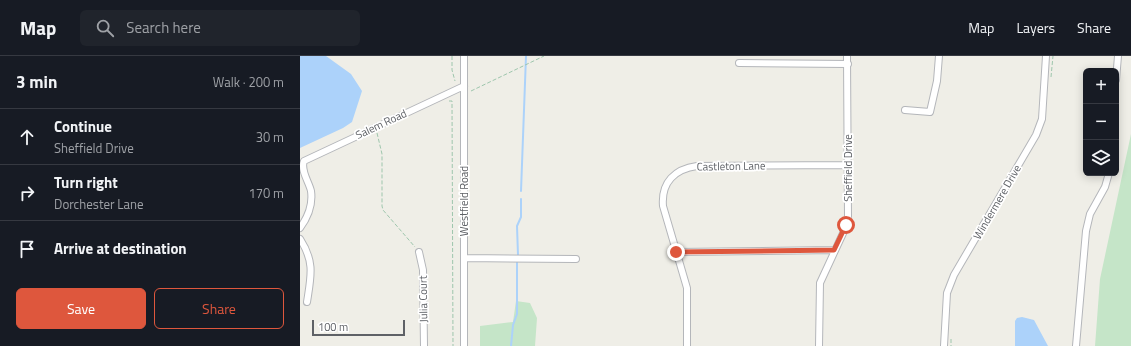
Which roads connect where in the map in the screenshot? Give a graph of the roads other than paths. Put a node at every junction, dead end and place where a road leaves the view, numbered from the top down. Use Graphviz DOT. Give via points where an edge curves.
graph roads {
  1 [pos="464,56"];
  2 [pos="847,56"];
  3 [pos="939,56"];
  4 [pos="1046,56"];
  5 [pos="1118,56"];
  6 [pos="739,63"];
  7 [pos="848,64"];
  8 [pos="1117,68"];
  9 [pos="464,86"];
  10 [pos="905,110"];
  11 [pos="848,165"];
  12 [pos="1108,176"];
  13 [pos="300,228"];
  14 [pos="300,240"];
  15 [pos="834,250"];
  16 [pos="419,252"];
  17 [pos="676,252"];
  18 [pos="464,258"];
  19 [pos="576,259"];
  20 [pos="307,302"];
  21 [pos="424,346"];
  22 [pos="464,346"];
  23 [pos="687,346"];
  24 [pos="819,346"];
  25 [pos="944,346"];
  26 [pos="1076,346"];
  1 -- 9 [label="street, Westfield Road"];
  2 -- 7 [label="street, Sheffield Drive"];
  3 -- 10 [label="street" via="930,112"];
  4 -- 25 [label="street, Windermere Drive" via="1040,124 954,275 947,293"];
  5 -- 8 [label="street"];
  6 -- 7 [label="street"];
  7 -- 11 [label="street, Sheffield Drive"];
  9 -- 13 [label="street, Salem Road" via="306,159 302,165 311,197 308,215"];
  9 -- 18 [label="street, Westfield Road"];
  11 -- 15 [label="street, Sheffield Drive" via="847,220"];
  11 -- 17 [label="street, Castleton Lane" via="697,166 680,170 669,180 663,196 663,209"];
  12 -- 26 [label="street" via="1090,214 1086,231"];
  14 -- 20 [label="street" via="308,252 311,265"];
  15 -- 17 [label="street"];
  15 -- 24 [label="street, Sheffield Drive" via="820,283"];
  16 -- 21 [label="street, Julia Court" via="423,270"];
  17 -- 23 [label="street, Castleton Lane" via="687,288"];
  18 -- 19 [label="street"];
  18 -- 22 [label="street, Westfield Road"];
}
